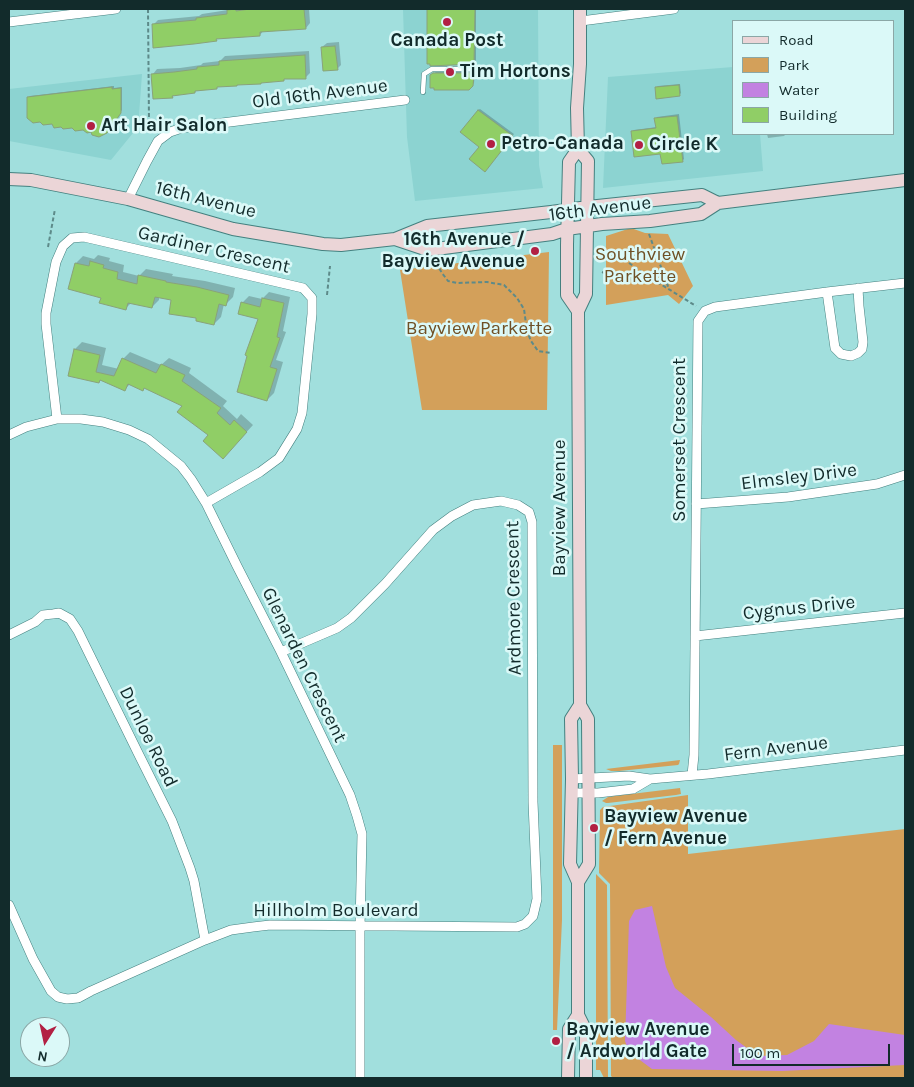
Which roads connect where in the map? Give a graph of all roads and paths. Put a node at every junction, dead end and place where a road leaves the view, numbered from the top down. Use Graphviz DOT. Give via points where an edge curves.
graph roads {
  1 [pos="116,9"];
  2 [pos="148,9"];
  3 [pos="674,9"];
  4 [pos="580,15"];
  5 [pos="9,22"];
  6 [pos="491,69"];
  7 [pos="423,92"];
  8 [pos="405,100"];
  9 [pos="150,123"];
  10 [pos="578,150"];
  11 [pos="9,179"];
  12 [pos="905,180"];
  13 [pos="128,199"];
  14 [pos="718,203"];
  15 [pos="588,207"];
  16 [pos="55,209"];
  17 [pos="568,209"];
  18 [pos="588,226"];
  19 [pos="568,229"];
  20 [pos="649,234"];
  21 [pos="396,239"];
  22 [pos="48,247"];
  23 [pos="436,263"];
  24 [pos="629,263"];
  25 [pos="330,266"];
  26 [pos="602,272"];
  27 [pos="649,276"];
  28 [pos="905,283"];
  29 [pos="858,288"];
  30 [pos="669,289"];
  31 [pos="827,292"];
  32 [pos="327,296"];
  33 [pos="578,310"];
  34 [pos="705,311"];
  35 [pos="551,353"];
  36 [pos="58,419"];
  37 [pos="9,435"];
  38 [pos="905,475"];
  39 [pos="206,503"];
  40 [pos="696,504"];
  41 [pos="905,613"];
  42 [pos="9,635"];
  43 [pos="696,636"];
  44 [pos="281,652"];
  45 [pos="580,705"];
  46 [pos="905,750"];
  47 [pos="692,775"];
  48 [pos="588,779"];
  49 [pos="650,779"];
  50 [pos="572,780"];
  51 [pos="572,793"];
  52 [pos="588,793"];
  53 [pos="578,882"];
  54 [pos="9,905"];
  55 [pos="525,924"];
  56 [pos="360,927"];
  57 [pos="205,940"];
  58 [pos="578,1014"];
  59 [pos="360,1078"];
  60 [pos="568,1078"];
  61 [pos="586,1078"];
  1 -- 5 [label="street"];
  2 -- 9 [label="path"];
  3 -- 4 [label="street"];
  4 -- 10 [label="main road, Bayview Avenue"];
  6 -- 7 [label="lane" via="432,68 424,74"];
  8 -- 13 [label="street, Old 16th Avenue" via="170,132 158,141"];
  10 -- 15 [label="main road, Bayview Avenue" via="588,161"];
  10 -- 17 [label="main road, Bayview Avenue" via="569,162"];
  11 -- 13 [label="main road, 16th Avenue"];
  12 -- 14 [label="main road, 16th Avenue"];
  13 -- 21 [label="main road, 16th Avenue" via="233,229 323,244"];
  14 -- 15 [label="main road, 16th Avenue" via="702,195"];
  14 -- 18 [label="main road, 16th Avenue" via="701,214"];
  15 -- 17 [label="main road, 16th Avenue"];
  15 -- 18 [label="main road, Bayview Avenue"];
  16 -- 22 [label="path"];
  17 -- 19 [label="main road, Bayview Avenue"];
  17 -- 21 [label="main road, 16th Avenue" via="427,226"];
  18 -- 19 [label="main road, 16th Avenue"];
  18 -- 33 [label="main road, Bayview Avenue" via="586,294"];
  19 -- 21 [label="main road, 16th Avenue" via="552,234 428,250"];
  19 -- 33 [label="main road, Bayview Avenue" via="567,295"];
  20 -- 30 [label="path"];
  23 -- 35 [label="path" via="448,281 504,285 524,310 531,342 538,351"];
  24 -- 27 [label="path"];
  25 -- 32 [label="path"];
  26 -- 27 [label="path" via="638,280"];
  27 -- 30 [label="path"];
  28 -- 29 [label="street"];
  29 -- 31 [label="street"];
  29 -- 31 [label="street" via="863,342 862,349 851,356 841,354 835,348"];
  30 -- 34 [label="path"];
  31 -- 34 [label="street"];
  33 -- 45 [label="main road, Bayview Avenue"];
  34 -- 40 [label="street, Somerset Crescent" via="698,321 697,333"];
  36 -- 37 [label="street, Glenarden Crescent"];
  36 -- 39 [label="street, Glenarden Crescent" via="103,422 148,439 181,466"];
  36 -- 39 [label="street, Gardiner Crescent" via="46,313 56,262 63,246 72,238 98,240 302,288 312,298 312,314 302,413 297,430 279,458"];
  38 -- 40 [label="street, Elmsley Drive" via="877,484 798,496"];
  39 -- 44 [label="street, Glenarden Crescent"];
  40 -- 43 [label="street, Somerset Crescent"];
  41 -- 43 [label="street, Cygnus Drive"];
  42 -- 57 [label="street, Dunloe Road" via="43,615 59,613 70,618 172,821 194,882"];
  43 -- 47 [label="street, Somerset Crescent"];
  44 -- 55 [label="street, Ardmore Crescent" via="337,628 352,618 433,530 452,516 473,506 501,501 529,512 532,522 536,899 533,916"];
  44 -- 56 [label="street, Glenarden Crescent" via="358,816 362,834"];
  45 -- 48 [label="main road, Bayview Avenue" via="588,719"];
  45 -- 50 [label="main road, Bayview Avenue" via="571,719"];
  46 -- 47 [label="street, Fern Avenue"];
  47 -- 49 [label="street, Fern Avenue"];
  48 -- 49 [label="street, Fern Avenue" via="629,776"];
  48 -- 50 [label="street, Fern Avenue"];
  48 -- 52 [label="main road, Bayview Avenue"];
  49 -- 52 [label="street, Fern Avenue" via="633,789"];
  50 -- 51 [label="main road, Bayview Avenue"];
  51 -- 52 [label="street, Fern Avenue"];
  51 -- 53 [label="main road, Bayview Avenue" via="570,864"];
  52 -- 53 [label="main road, Bayview Avenue" via="589,864"];
  53 -- 58 [label="main road, Bayview Avenue"];
  54 -- 57 [label="street, Hillholm Boulevard" via="51,991 67,999 78,998"];
  55 -- 56 [label="street, Hillholm Boulevard" via="517,927"];
  56 -- 57 [label="street, Hillholm Boulevard" via="261,926 231,930"];
  56 -- 59 [label="street, Glenarden Crescent"];
  58 -- 60 [label="main road, Bayview Avenue" via="569,1029"];
  58 -- 61 [label="main road, Bayview Avenue" via="586,1030"];
}
